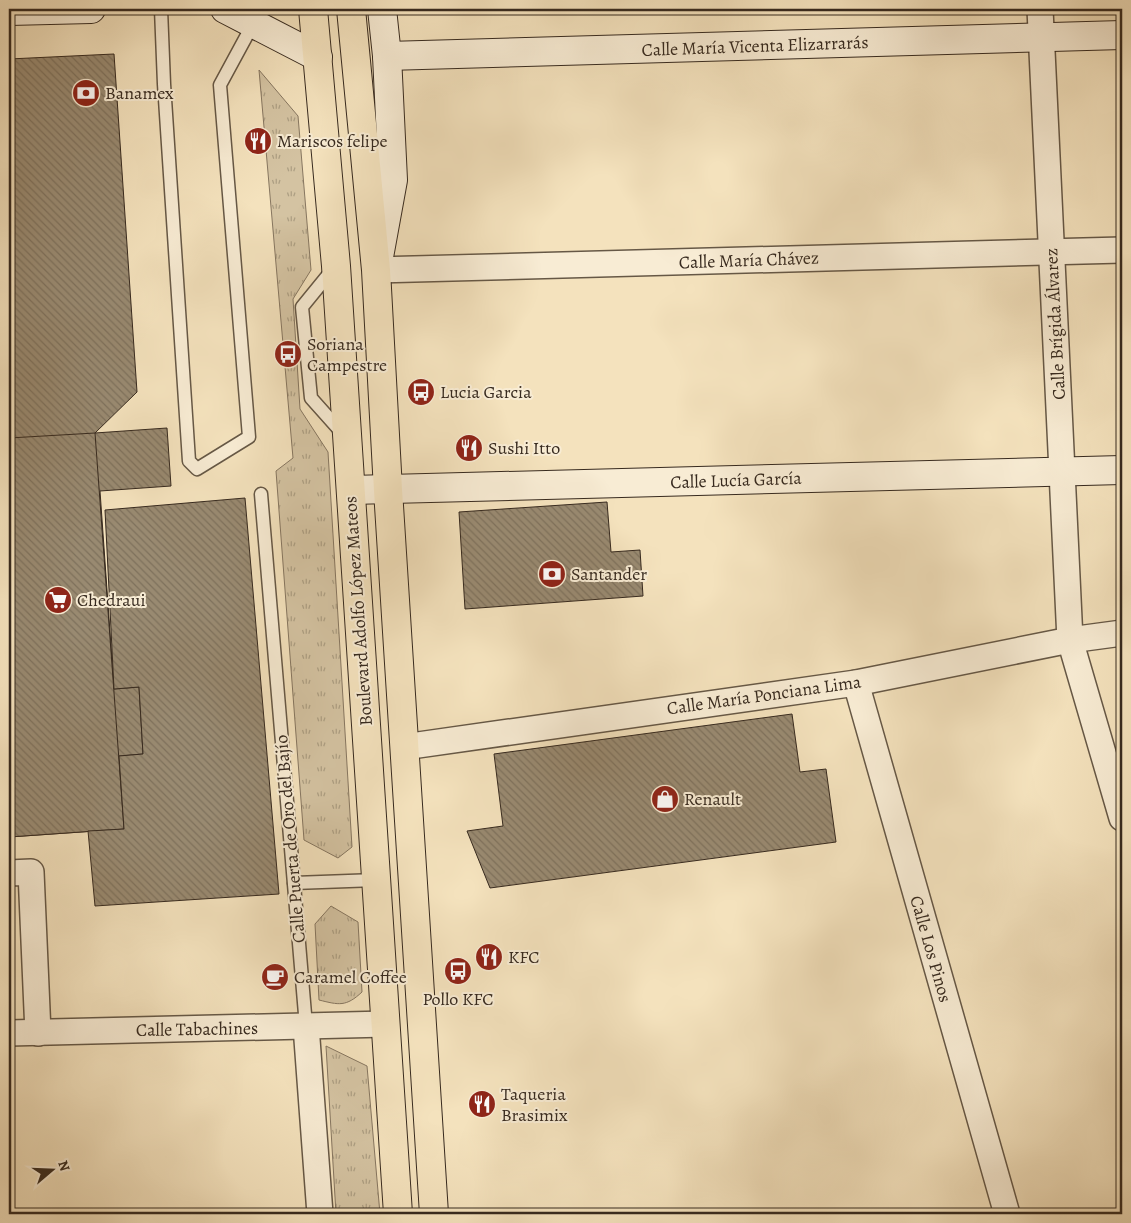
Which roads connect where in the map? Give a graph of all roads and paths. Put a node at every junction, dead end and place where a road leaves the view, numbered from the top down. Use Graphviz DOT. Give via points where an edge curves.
graph roads {
  1 [pos="91,9"];
  2 [pos="160,9"];
  3 [pos="225,9"];
  4 [pos="313,9"];
  5 [pos="351,9"];
  6 [pos="382,9"];
  7 [pos="1040,9"];
  8 [pos="9,11"];
  9 [pos="253,24"];
  10 [pos="1122,36"];
  11 [pos="1042,38"];
  12 [pos="387,56"];
  13 [pos="318,57"];
  14 [pos="1122,250"];
  15 [pos="1052,251"];
  16 [pos="336,266"];
  17 [pos="376,270"];
  18 [pos="347,438"];
  19 [pos="1122,470"];
  20 [pos="1062,471"];
  21 [pos="351,490"];
  22 [pos="388,490"];
  23 [pos="261,494"];
  24 [pos="1122,633"];
  25 [pos="1070,640"];
  26 [pos="856,683"];
  27 [pos="404,747"];
  28 [pos="1122,818"];
  29 [pos="9,873"];
  30 [pos="376,880"];
  31 [pos="294,884"];
  32 [pos="386,1024"];
  33 [pos="306,1026"];
  34 [pos="38,1032"];
  35 [pos="9,1033"];
  36 [pos="320,1214"];
  37 [pos="398,1214"];
  38 [pos="434,1214"];
  39 [pos="1007,1214"];
  1 -- 8 [label="street"];
  2 -- 9 [label="lane" via="189,461 197,469 249,437 220,85"];
  3 -- 9 [label="street"];
  4 -- 13 [label="main road, Boulevard Adolfo López Mateos"];
  5 -- 17 [label="main road, Boulevard Adolfo López Mateos"];
  6 -- 12 [label="street, Boulevard Adolfo López Mateos"];
  7 -- 11 [label="street, Calle Brígida Álvarez"];
  9 -- 13 [label="street"];
  10 -- 11 [label="street, Calle María Vicenta Elizarrarás"];
  11 -- 12 [label="street, Calle María Vicenta Elizarrarás"];
  11 -- 15 [label="street, Calle Brígida Álvarez"];
  12 -- 17 [label="street, Boulevard Adolfo López Mateos" via="392,180"];
  13 -- 16 [label="main road, Boulevard Adolfo López Mateos"];
  14 -- 15 [label="street, Calle María Chávez"];
  15 -- 17 [label="street, Calle María Chávez"];
  15 -- 20 [label="street, Calle Brígida Álvarez"];
  16 -- 18 [label="main road, Boulevard Adolfo López Mateos"];
  16 -- 18 [label="lane" via="302,308 310,398"];
  17 -- 22 [label="main road, Boulevard Adolfo López Mateos"];
  18 -- 21 [label="main road, Boulevard Adolfo López Mateos"];
  19 -- 20 [label="street, Calle Lucía García"];
  20 -- 22 [label="street, Calle Lucía García"];
  20 -- 25 [label="street, Calle Brígida Álvarez"];
  21 -- 22 [label="street, Calle Lucía García"];
  21 -- 30 [label="main road, Boulevard Adolfo López Mateos"];
  22 -- 27 [label="main road, Boulevard Adolfo López Mateos"];
  23 -- 31 [label="lane, Calle Puerta de Oro del Bajío"];
  24 -- 25 [label="street, Calle María Ponciana Lima"];
  25 -- 26 [label="street, Calle María Ponciana Lima"];
  25 -- 28 [label="street, Calle Brígida Álvarez"];
  26 -- 27 [label="street, Calle María Ponciana Lima"];
  26 -- 39 [label="street, Calle Los Pinos"];
  27 -- 38 [label="main road, Boulevard Adolfo López Mateos"];
  29 -- 34 [label="street" via="31,872"];
  30 -- 31 [label="lane"];
  30 -- 32 [label="main road, Boulevard Adolfo López Mateos"];
  31 -- 33 [label="lane, Calle Puerta de Oro del Bajío"];
  32 -- 33 [label="street, Calle Tabachines"];
  32 -- 37 [label="main road, Boulevard Adolfo López Mateos"];
  33 -- 34 [label="street, Calle Tabachines"];
  33 -- 36 [label="street, Calle Puerta de Oro del Bajío"];
  34 -- 35 [label="street, Calle Tabachines"];
}
